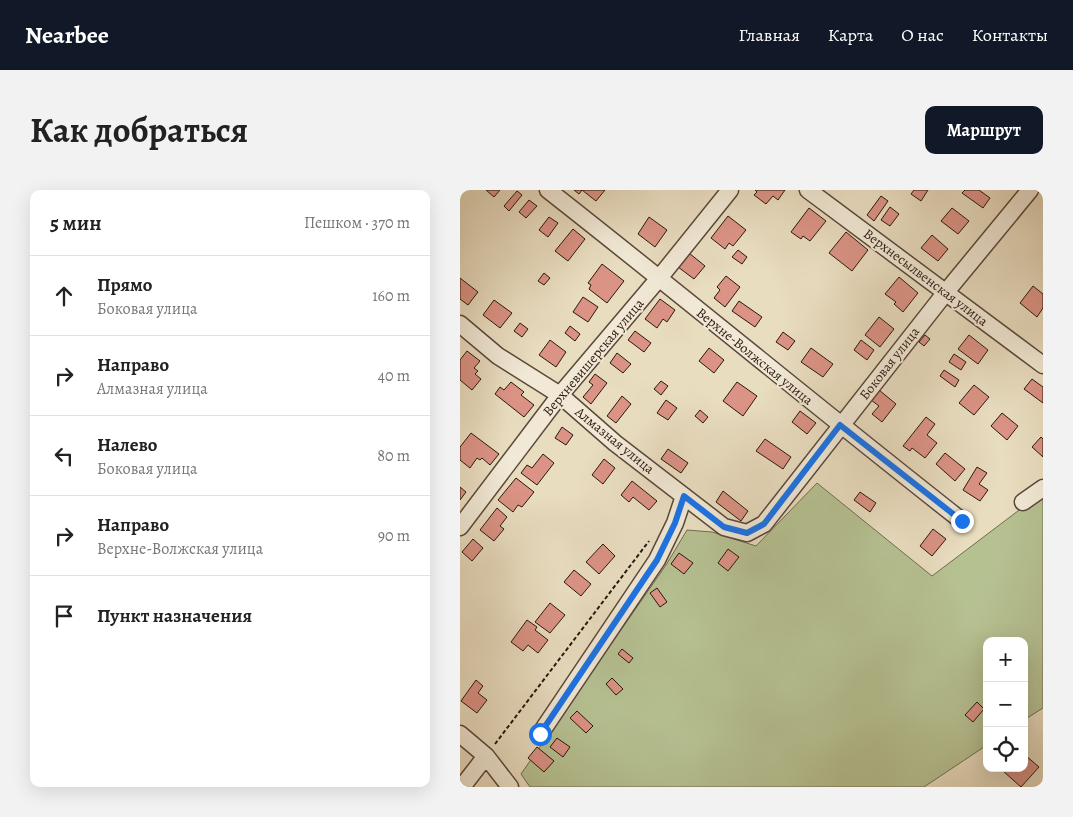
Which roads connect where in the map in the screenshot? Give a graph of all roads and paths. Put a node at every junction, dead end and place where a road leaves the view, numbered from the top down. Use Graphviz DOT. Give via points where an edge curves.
graph roads {
  1 [pos="548,190"];
  2 [pos="730,190"];
  3 [pos="808,190"];
  4 [pos="1030,190"];
  5 [pos="660,277"];
  6 [pos="946,292"];
  7 [pos="460,324"];
  8 [pos="1043,365"];
  9 [pos="560,395"];
  10 [pos="840,425"];
  11 [pos="1043,488"];
  12 [pos="684,496"];
  13 [pos="1023,502"];
  14 [pos="962,521"];
  15 [pos="460,528"];
  16 [pos="747,533"];
  17 [pos="654,535"];
  18 [pos="460,734"];
  19 [pos="540,734"];
  20 [pos="486,756"];
  21 [pos="508,785"];
  22 [pos="462,787"];
  1 -- 5 [label="street, Верхне-Волжская улица"];
  2 -- 5 [label="street, Верхневишерская улица"];
  3 -- 6 [label="street, Верхнесылвенская улица"];
  4 -- 6 [label="street, Боковая улица"];
  5 -- 9 [label="street, Верхневишерская улица"];
  5 -- 10 [label="street, Верхне-Волжская улица"];
  6 -- 8 [label="street, Верхнесылвенская улица"];
  6 -- 10 [label="street, Боковая улица"];
  7 -- 9 [label="street, Алмазная улица" via="498,356"];
  9 -- 12 [label="street, Алмазная улица"];
  9 -- 15 [label="street, Верхневишерская улица"];
  10 -- 14 [label="street, Верхне-Волжская улица"];
  10 -- 16 [label="street, Боковая улица" via="764,524"];
  11 -- 13 [label="street"];
  12 -- 16 [label="street, Алмазная улица" via="724,527"];
  12 -- 19 [label="street" via="657,560"];
  17 -- 20 [label="path"];
  18 -- 20 [label="street"];
  20 -- 21 [label="street"];
  20 -- 22 [label="street"];
}
